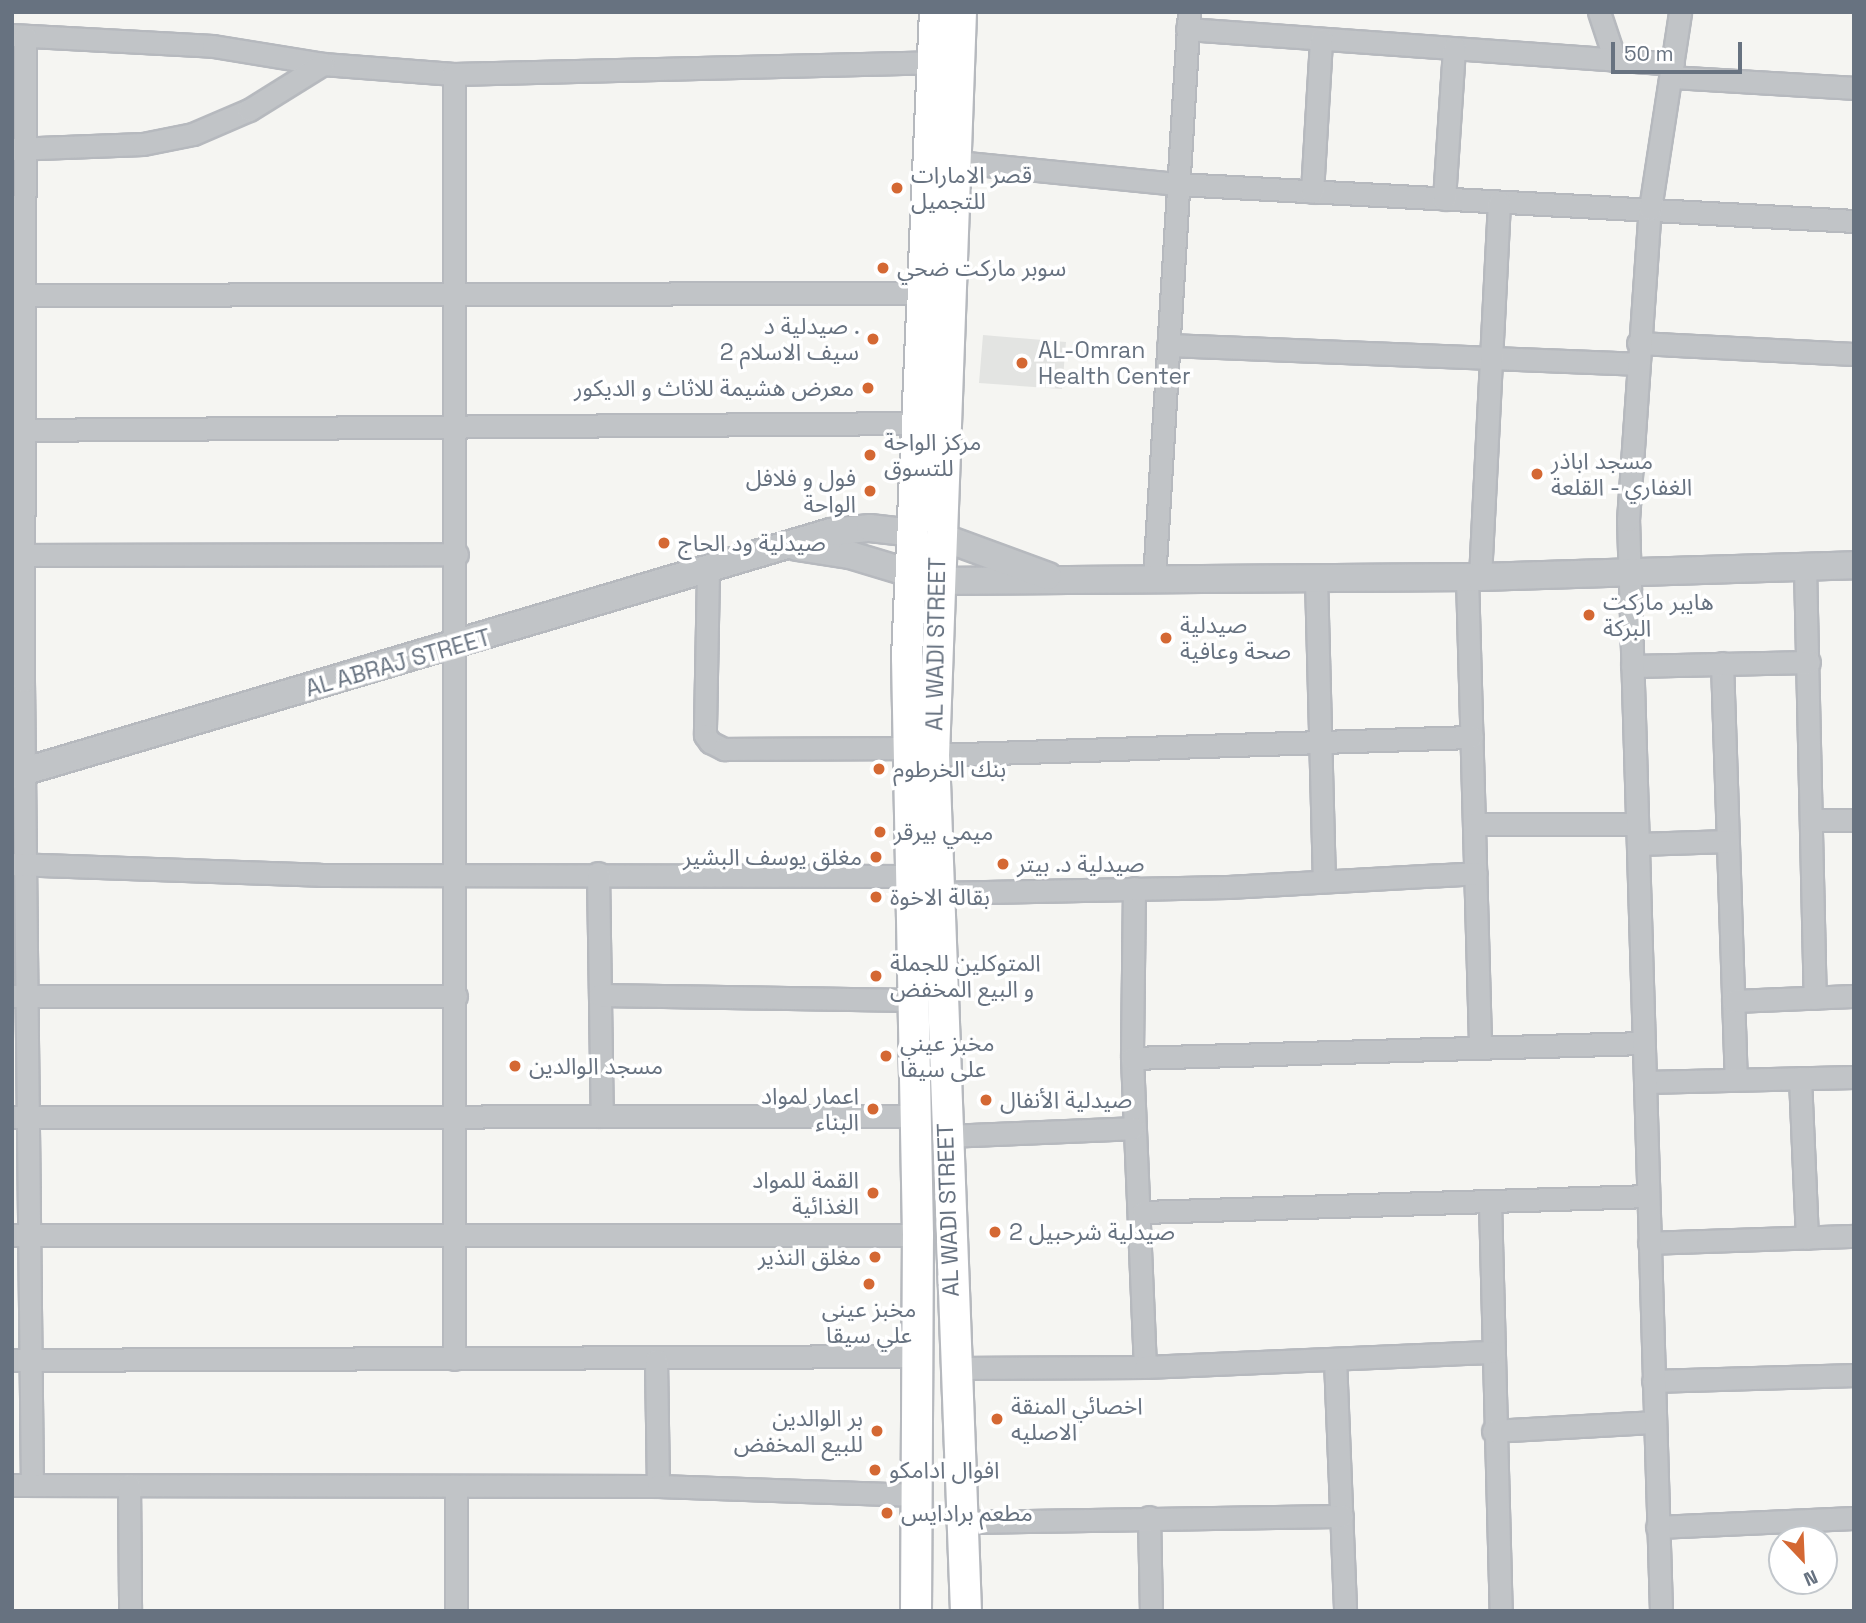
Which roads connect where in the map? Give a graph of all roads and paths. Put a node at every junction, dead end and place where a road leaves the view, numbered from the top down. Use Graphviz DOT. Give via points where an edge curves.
graph roads {
  1 [pos="935,12"];
  2 [pos="961,12"];
  3 [pos="1599,12"];
  4 [pos="1680,12"];
  5 [pos="1188,21"];
  6 [pos="19,36"];
  7 [pos="1321,39"];
  8 [pos="1454,48"];
  9 [pos="1615,60"];
  10 [pos="933,62"];
  11 [pos="323,64"];
  12 [pos="1672,71"];
  13 [pos="454,74"];
  14 [pos="1854,88"];
  15 [pos="18,149"];
  16 [pos="957,162"];
  17 [pos="1178,184"];
  18 [pos="1312,192"];
  19 [pos="1444,199"];
  20 [pos="1499,202"];
  21 [pos="1650,209"];
  22 [pos="1854,221"];
  23 [pos="921,293"];
  24 [pos="18,295"];
  25 [pos="456,298"];
  26 [pos="1168,345"];
  27 [pos="1637,354"];
  28 [pos="1854,354"];
  29 [pos="1489,359"];
  30 [pos="916,423"];
  31 [pos="457,425"];
  32 [pos="18,430"];
  33 [pos="925,534"];
  34 [pos="781,546"];
  35 [pos="457,554"];
  36 [pos="18,555"];
  37 [pos="1854,565"];
  38 [pos="1805,568"];
  39 [pos="708,572"];
  40 [pos="1628,574"];
  41 [pos="1048,576"];
  42 [pos="1473,577"];
  43 [pos="923,578"];
  44 [pos="1316,578"];
  45 [pos="1154,579"];
  46 [pos="458,646"];
  47 [pos="1722,663"];
  48 [pos="1809,663"];
  49 [pos="1632,666"];
  50 [pos="18,681"];
  51 [pos="1472,737"];
  52 [pos="1320,743"];
  53 [pos="921,751"];
  54 [pos="18,774"];
  55 [pos="1812,820"];
  56 [pos="1854,820"];
  57 [pos="1474,824"];
  58 [pos="1637,834"];
  59 [pos="1728,841"];
  60 [pos="17,866"];
  61 [pos="598,873"];
  62 [pos="1476,873"];
  63 [pos="457,874"];
  64 [pos="912,876"];
  65 [pos="1324,880"];
  66 [pos="1134,888"];
  67 [pos="937,893"];
  68 [pos="600,995"];
  69 [pos="18,996"];
  70 [pos="456,996"];
  71 [pos="1854,996"];
  72 [pos="1815,998"];
  73 [pos="914,1000"];
  74 [pos="1733,1001"];
  75 [pos="1643,1043"];
  76 [pos="1480,1046"];
  77 [pos="1132,1059"];
  78 [pos="1854,1077"];
  79 [pos="1800,1078"];
  80 [pos="1736,1079"];
  81 [pos="1645,1082"];
  82 [pos="455,1116"];
  83 [pos="602,1116"];
  84 [pos="916,1116"];
  85 [pos="19,1117"];
  86 [pos="1133,1128"];
  87 [pos="945,1136"];
  88 [pos="1648,1196"];
  89 [pos="1490,1202"];
  90 [pos="1143,1212"];
  91 [pos="20,1235"];
  92 [pos="454,1235"];
  93 [pos="918,1235"];
  94 [pos="1854,1236"];
  95 [pos="1807,1238"];
  96 [pos="1649,1243"];
  97 [pos="1492,1352"];
  98 [pos="919,1356"];
  99 [pos="454,1359"];
  100 [pos="1335,1359"];
  101 [pos="21,1360"];
  102 [pos="656,1360"];
  103 [pos="1145,1367"];
  104 [pos="954,1368"];
  105 [pos="1854,1376"];
  106 [pos="1653,1381"];
  107 [pos="1655,1422"];
  108 [pos="1493,1431"];
  109 [pos="22,1485"];
  110 [pos="129,1485"];
  111 [pos="456,1486"];
  112 [pos="658,1486"];
  113 [pos="918,1495"];
  114 [pos="1342,1516"];
  115 [pos="1149,1517"];
  116 [pos="1854,1518"];
  117 [pos="961,1522"];
  118 [pos="1657,1527"];
  119 [pos="130,1611"];
  120 [pos="456,1611"];
  121 [pos="916,1611"];
  122 [pos="966,1611"];
  123 [pos="1151,1611"];
  124 [pos="1345,1611"];
  125 [pos="1501,1611"];
  126 [pos="1661,1611"];
  1 -- 10 [label="main road, AL WADI STREET"];
  2 -- 16 [label="main road, AL WADI STREET"];
  3 -- 9 [label="street"];
  4 -- 12 [label="street"];
  5 -- 7 [label="street"];
  5 -- 17 [label="street"];
  6 -- 11 [label="street" via="213,47"];
  6 -- 15 [label="street"];
  7 -- 8 [label="street"];
  7 -- 18 [label="street"];
  8 -- 9 [label="street"];
  8 -- 19 [label="street"];
  9 -- 12 [label="street"];
  10 -- 13 [label="street"];
  10 -- 23 [label="main road, AL WADI STREET"];
  11 -- 13 [label="street"];
  11 -- 15 [label="street" via="249,110 193,134 143,144"];
  12 -- 14 [label="street"];
  12 -- 21 [label="street"];
  13 -- 25 [label="street"];
  15 -- 24 [label="street"];
  16 -- 17 [label="street"];
  16 -- 33 [label="main road, AL WADI STREET"];
  17 -- 18 [label="street"];
  17 -- 26 [label="street"];
  18 -- 19 [label="street"];
  19 -- 20 [label="street"];
  20 -- 21 [label="street"];
  20 -- 29 [label="street"];
  21 -- 22 [label="street"];
  21 -- 27 [label="street"];
  23 -- 25 [label="street"];
  23 -- 30 [label="main road, AL WADI STREET"];
  24 -- 25 [label="street"];
  24 -- 32 [label="street"];
  25 -- 31 [label="street"];
  26 -- 29 [label="street"];
  26 -- 45 [label="street"];
  27 -- 28 [label="street"];
  27 -- 29 [label="street"];
  27 -- 40 [label="street"];
  29 -- 42 [label="street"];
  30 -- 31 [label="street"];
  30 -- 33 [label="main road, AL WADI STREET"];
  31 -- 32 [label="street"];
  31 -- 35 [label="street"];
  32 -- 36 [label="street"];
  33 -- 34 [label="street, AL ABRAJ STREET" via="850,530"];
  33 -- 41 [label="street, AL ABRAJ STREET"];
  33 -- 43 [label="main road, AL WADI STREET"];
  34 -- 39 [label="street, AL ABRAJ STREET"];
  34 -- 43 [label="street" via="850,555"];
  35 -- 36 [label="street"];
  35 -- 46 [label="street"];
  36 -- 50 [label="street"];
  37 -- 38 [label="street"];
  38 -- 40 [label="street"];
  38 -- 48 [label="street"];
  39 -- 46 [label="street, AL ABRAJ STREET"];
  39 -- 53 [label="street" via="705,735 710,742 724,749"];
  40 -- 42 [label="street"];
  40 -- 49 [label="street"];
  41 -- 43 [label="street"];
  41 -- 45 [label="street"];
  42 -- 44 [label="street"];
  42 -- 51 [label="street"];
  43 -- 53 [label="main road, AL WADI STREET"];
  44 -- 45 [label="street"];
  44 -- 52 [label="street"];
  46 -- 54 [label="street, AL ABRAJ STREET"];
  46 -- 63 [label="street"];
  47 -- 48 [label="street"];
  47 -- 49 [label="street"];
  47 -- 59 [label="street"];
  48 -- 55 [label="street"];
  49 -- 58 [label="street"];
  50 -- 54 [label="street"];
  51 -- 52 [label="street"];
  51 -- 57 [label="street"];
  52 -- 53 [label="street"];
  52 -- 65 [label="street"];
  53 -- 64 [label="main road, AL WADI STREET"];
  53 -- 67 [label="main road, AL WADI STREET"];
  54 -- 60 [label="street"];
  55 -- 56 [label="street"];
  55 -- 72 [label="street"];
  57 -- 58 [label="street"];
  57 -- 62 [label="street"];
  58 -- 59 [label="street"];
  58 -- 75 [label="street"];
  59 -- 74 [label="street"];
  60 -- 63 [label="street"];
  60 -- 69 [label="street"];
  61 -- 63 [label="street"];
  61 -- 64 [label="street"];
  61 -- 68 [label="street"];
  62 -- 65 [label="street"];
  62 -- 76 [label="street"];
  63 -- 70 [label="street"];
  64 -- 73 [label="main road, AL WADI STREET"];
  65 -- 66 [label="street"];
  66 -- 67 [label="street"];
  66 -- 77 [label="street"];
  67 -- 87 [label="main road, AL WADI STREET"];
  68 -- 73 [label="street"];
  68 -- 83 [label="street"];
  69 -- 70 [label="street"];
  69 -- 85 [label="street"];
  70 -- 82 [label="street"];
  71 -- 72 [label="street"];
  72 -- 74 [label="street"];
  73 -- 84 [label="main road, AL WADI STREET"];
  74 -- 80 [label="street"];
  75 -- 76 [label="street"];
  75 -- 81 [label="street"];
  76 -- 77 [label="street"];
  77 -- 86 [label="street"];
  78 -- 79 [label="street"];
  79 -- 80 [label="street"];
  79 -- 95 [label="street"];
  80 -- 81 [label="street"];
  81 -- 88 [label="street"];
  82 -- 83 [label="street"];
  82 -- 85 [label="street"];
  82 -- 92 [label="street"];
  83 -- 84 [label="street"];
  84 -- 93 [label="main road, AL WADI STREET"];
  85 -- 91 [label="street"];
  86 -- 87 [label="street"];
  86 -- 90 [label="street"];
  87 -- 104 [label="main road, AL WADI STREET"];
  88 -- 89 [label="street"];
  88 -- 96 [label="street"];
  89 -- 90 [label="street"];
  89 -- 97 [label="street"];
  90 -- 103 [label="street"];
  91 -- 92 [label="street"];
  91 -- 101 [label="street"];
  92 -- 93 [label="street"];
  92 -- 99 [label="street"];
  93 -- 98 [label="main road, AL WADI STREET"];
  94 -- 95 [label="street"];
  95 -- 96 [label="street"];
  96 -- 106 [label="street"];
  97 -- 100 [label="street"];
  97 -- 108 [label="street"];
  98 -- 102 [label="street"];
  98 -- 113 [label="main road, AL WADI STREET"];
  99 -- 101 [label="street"];
  99 -- 102 [label="street"];
  100 -- 103 [label="street"];
  100 -- 114 [label="street"];
  101 -- 109 [label="street"];
  102 -- 112 [label="street"];
  103 -- 104 [label="street"];
  104 -- 117 [label="main road, AL WADI STREET"];
  105 -- 106 [label="street"];
  106 -- 107 [label="street"];
  107 -- 108 [label="street"];
  107 -- 118 [label="street"];
  108 -- 125 [label="street"];
  109 -- 110 [label="street"];
  110 -- 111 [label="street"];
  110 -- 119 [label="street"];
  111 -- 112 [label="street"];
  111 -- 120 [label="street"];
  112 -- 113 [label="street"];
  113 -- 121 [label="main road, AL WADI STREET"];
  114 -- 115 [label="street"];
  114 -- 124 [label="street"];
  115 -- 117 [label="street"];
  115 -- 123 [label="street"];
  116 -- 118 [label="street"];
  117 -- 122 [label="main road, AL WADI STREET"];
  118 -- 126 [label="street"];
}
